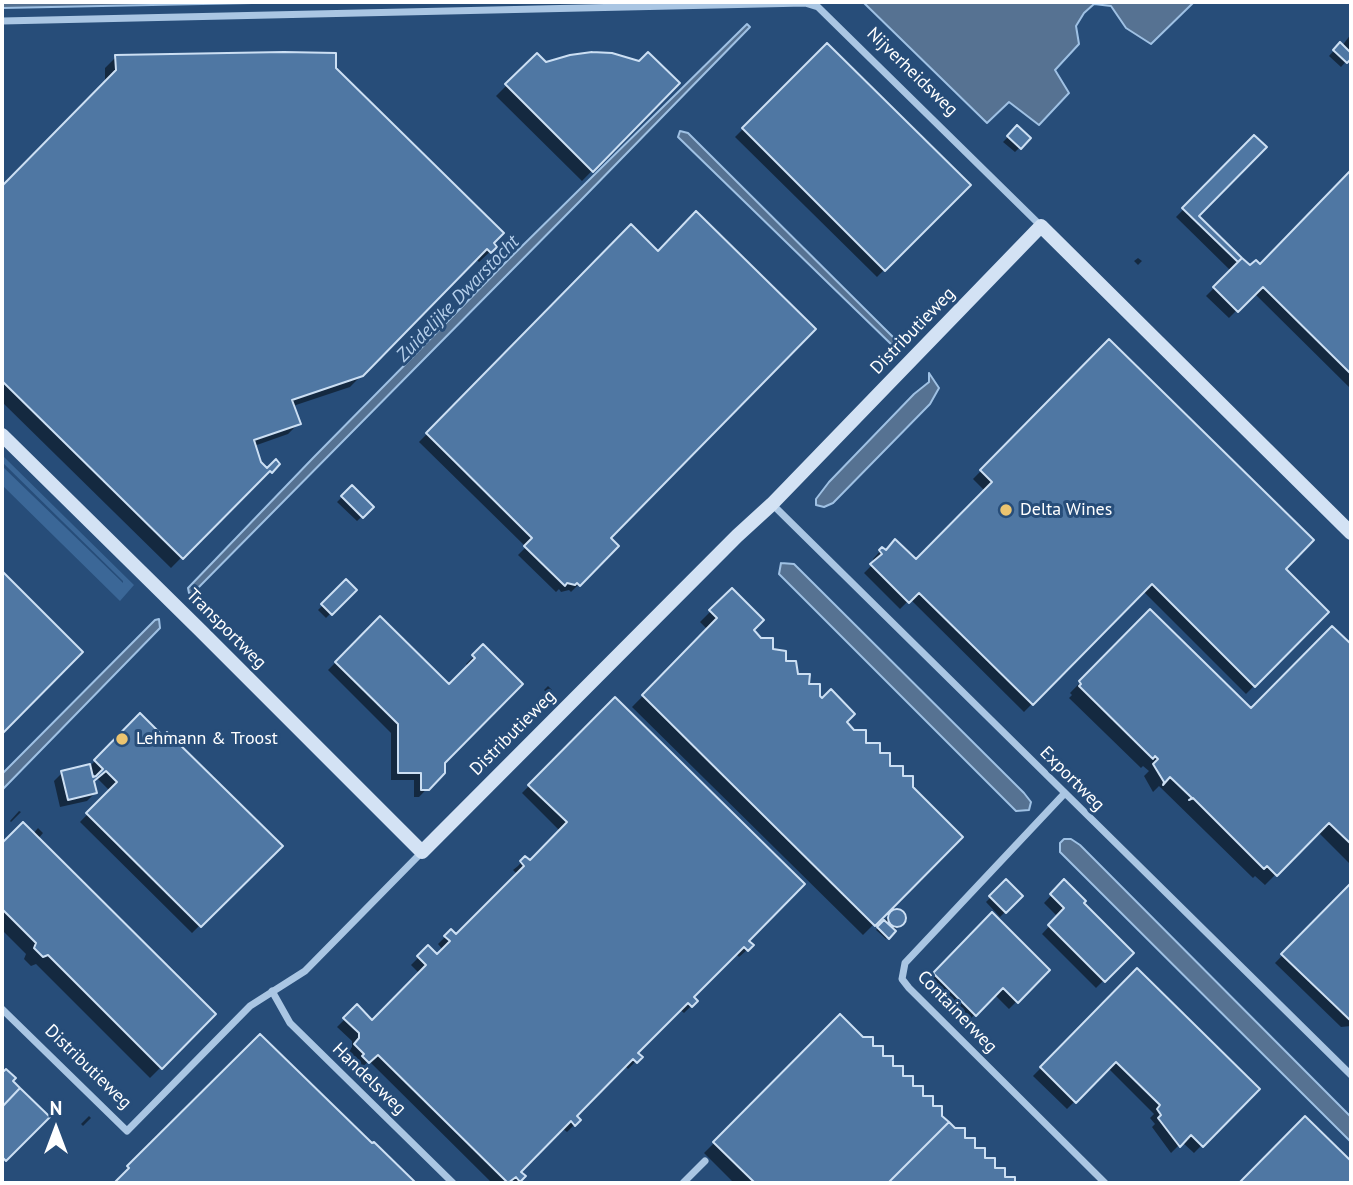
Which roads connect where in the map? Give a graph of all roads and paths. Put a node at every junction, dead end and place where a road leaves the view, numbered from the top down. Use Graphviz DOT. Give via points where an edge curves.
graph roads {
  1 [pos="2,21"];
  2 [pos="1041,226"];
  3 [pos="2,435"];
  4 [pos="772,504"];
  5 [pos="1351,533"];
  6 [pos="1064,794"];
  7 [pos="422,852"];
  8 [pos="272,991"];
  9 [pos="2,1009"];
  10 [pos="1351,1075"];
  11 [pos="705,1161"];
  12 [pos="453,1183"];
  13 [pos="682,1183"];
  14 [pos="1105,1183"];
  1 -- 2 [label="street, Nijverheidsweg" via="805,3 818,7"];
  2 -- 4 [label="street, Distributieweg"];
  2 -- 5 [label="street, Nijverheidsweg"];
  3 -- 7 [label="street, Transportweg"];
  4 -- 6 [label="street, Exportweg"];
  4 -- 7 [label="street, Distributieweg"];
  6 -- 10 [label="street, Exportweg"];
  6 -- 14 [label="street, Containerweg" via="905,962 902,979"];
  7 -- 8 [label="street, Distributieweg" via="305,971"];
  8 -- 9 [label="street, Distributieweg" via="250,1006 127,1131"];
  8 -- 12 [label="street, Handelsweg" via="290,1023"];
  11 -- 13 [label="street"];
}
